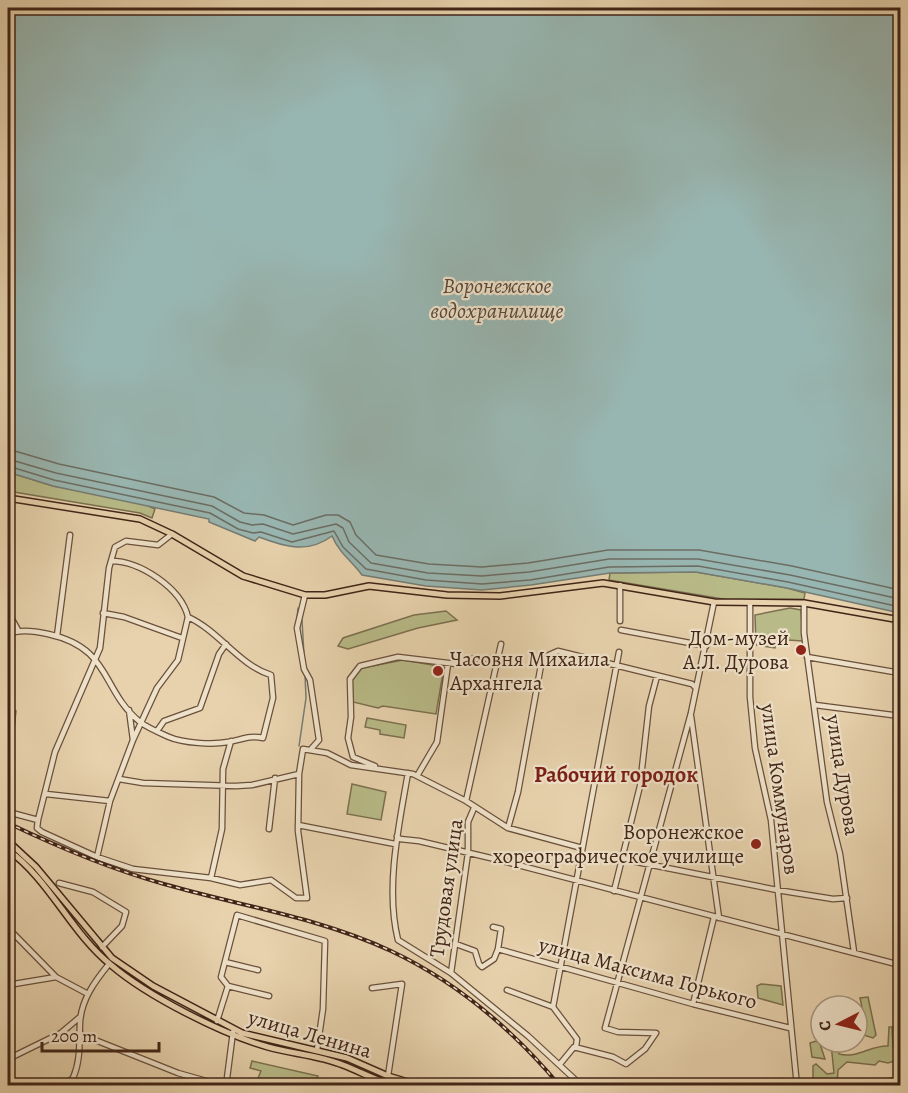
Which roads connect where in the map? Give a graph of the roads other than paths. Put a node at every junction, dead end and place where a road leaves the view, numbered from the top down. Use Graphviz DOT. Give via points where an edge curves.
graph roads {
  1 [pos="8,498"];
  2 [pos="172,534"];
  3 [pos="70,536"];
  4 [pos="111,561"];
  5 [pos="620,585"];
  6 [pos="305,595"];
  7 [pos="714,602"];
  8 [pos="750,603"];
  9 [pos="804,603"];
  10 [pos="8,612"];
  11 [pos="103,613"];
  12 [pos="188,617"];
  13 [pos="900,620"];
  14 [pos="620,621"];
  15 [pos="18,630"];
  16 [pos="621,630"];
  17 [pos="8,634"];
  18 [pos="57,636"];
  19 [pos="182,638"];
  20 [pos="226,644"];
  21 [pos="501,644"];
  22 [pos="706,646"];
  23 [pos="620,652"];
  24 [pos="807,657"];
  25 [pos="499,658"];
  26 [pos="97,659"];
  27 [pos="448,664"];
  28 [pos="618,667"];
  29 [pos="900,673"];
  30 [pos="657,676"];
  31 [pos="696,688"];
  32 [pos="815,705"];
  33 [pos="129,710"];
  34 [pos="691,712"];
  35 [pos="900,716"];
  36 [pos="141,723"];
  37 [pos="157,731"];
  38 [pos="133,740"];
  39 [pos="319,740"];
  40 [pos="231,741"];
  41 [pos="311,749"];
  42 [pos="327,753"];
  43 [pos="378,768"];
  44 [pos="408,773"];
  45 [pos="299,774"];
  46 [pos="417,776"];
  47 [pos="275,778"];
  48 [pos="118,779"];
  49 [pos="223,785"];
  50 [pos="46,794"];
  51 [pos="110,801"];
  52 [pos="466,801"];
  53 [pos="474,808"];
  54 [pos="8,812"];
  55 [pos="38,820"];
  56 [pos="298,825"];
  57 [pos="508,828"];
  58 [pos="270,829"];
  59 [pos="397,836"];
  60 [pos="8,841"];
  61 [pos="395,844"];
  62 [pos="582,848"];
  63 [pos="8,850"];
  64 [pos="468,853"];
  65 [pos="97,857"];
  66 [pos="622,859"];
  67 [pos="649,866"];
  68 [pos="211,878"];
  69 [pos="714,879"];
  70 [pos="576,881"];
  71 [pos="59,884"];
  72 [pos="777,890"];
  73 [pos="614,891"];
  74 [pos="642,898"];
  75 [pos="848,898"];
  76 [pos="717,917"];
  77 [pos="493,927"];
  78 [pos="8,928"];
  79 [pos="781,933"];
  80 [pos="456,944"];
  81 [pos="102,947"];
  82 [pos="498,949"];
  83 [pos="854,952"];
  84 [pos="225,962"];
  85 [pos="109,964"];
  86 [pos="900,965"];
  87 [pos="561,967"];
  88 [pos="258,970"];
  89 [pos="451,973"];
  90 [pos="56,977"];
  91 [pos="619,984"];
  92 [pos="8,985"];
  93 [pos="228,986"];
  94 [pos="372,988"];
  95 [pos="507,990"];
  96 [pos="88,994"];
  97 [pos="269,996"];
  98 [pos="693,1004"];
  99 [pos="553,1007"];
  100 [pos="80,1017"];
  101 [pos="217,1021"];
  102 [pos="790,1028"];
  103 [pos="233,1033"];
  104 [pos="80,1034"];
  105 [pos="576,1047"];
  106 [pos="317,1050"];
  107 [pos="8,1059"];
  108 [pos="560,1064"];
  109 [pos="388,1076"];
  110 [pos="73,1078"];
  111 [pos="900,1079"];
  112 [pos="420,1085"];
  113 [pos="872,1085"];
  114 [pos="62,1086"];
  115 [pos="77,1086"];
  116 [pos="225,1086"];
  117 [pos="394,1086"];
  118 [pos="582,1086"];
  119 [pos="797,1086"];
  1 -- 2 [label="main road" via="140,519"];
  2 -- 4 [label="street" via="158,545 121,542"];
  2 -- 6 [label="main road" via="243,576"];
  3 -- 18 [label="street"];
  4 -- 11 [label="street"];
  4 -- 12 [label="street" via="144,568 173,594"];
  5 -- 6 [label="main road" via="594,583 500,596 376,586"];
  5 -- 7 [label="main road"];
  5 -- 14 [label="street"];
  6 -- 39 [label="street" via="297,628"];
  7 -- 8 [label="main road"];
  7 -- 22 [label="street"];
  8 -- 9 [label="main road"];
  8 -- 72 [label="street, улица Коммунаров" via="750,698 771,820"];
  9 -- 13 [label="main road"];
  9 -- 24 [label="street, улица Дурова"];
  10 -- 15 [label="street"];
  11 -- 19 [label="street"];
  11 -- 26 [label="street"];
  12 -- 19 [label="street"];
  12 -- 20 [label="street"];
  15 -- 17 [label="street"];
  15 -- 18 [label="street"];
  16 -- 22 [label="street"];
  18 -- 26 [label="street"];
  19 -- 36 [label="street" via="178,660 157,687"];
  20 -- 37 [label="street" via="200,708 164,721"];
  20 -- 40 [label="street" via="274,681 263,738"];
  21 -- 25 [label="street, Трудовая улица"];
  22 -- 31 [label="street"];
  23 -- 28 [label="street"];
  24 -- 29 [label="street"];
  24 -- 32 [label="street, улица Дурова"];
  25 -- 27 [label="street"];
  25 -- 52 [label="street, Трудовая улица"];
  26 -- 33 [label="street"];
  26 -- 50 [label="street" via="55,752"];
  27 -- 43 [label="street" via="398,657 360,666 351,676 350,752"];
  27 -- 46 [label="street" via="437,742"];
  28 -- 30 [label="street"];
  28 -- 57 [label="street" via="558,651 542,665"];
  28 -- 62 [label="street"];
  30 -- 31 [label="street"];
  30 -- 66 [label="street" via="649,706 640,786"];
  31 -- 34 [label="street"];
  32 -- 35 [label="street"];
  32 -- 75 [label="street, улица Дурова" via="827,802"];
  33 -- 36 [label="street"];
  33 -- 38 [label="street"];
  34 -- 67 [label="street"];
  34 -- 69 [label="street"];
  36 -- 37 [label="street"];
  36 -- 38 [label="street"];
  37 -- 40 [label="street" via="172,738"];
  38 -- 48 [label="street"];
  39 -- 41 [label="street"];
  39 -- 42 [label="street"];
  40 -- 49 [label="street"];
  41 -- 42 [label="street"];
  41 -- 45 [label="street" via="303,749"];
  42 -- 43 [label="street" via="351,765"];
  43 -- 44 [label="street"];
  44 -- 46 [label="street"];
  44 -- 59 [label="street"];
  45 -- 47 [label="street"];
  45 -- 56 [label="street"];
  46 -- 52 [label="street"];
  47 -- 49 [label="street" via="252,785"];
  47 -- 58 [label="street"];
  48 -- 49 [label="street"];
  48 -- 51 [label="street"];
  49 -- 68 [label="street" via="222,828"];
  50 -- 51 [label="street"];
  50 -- 55 [label="street"];
  51 -- 65 [label="street"];
  52 -- 53 [label="street"];
  53 -- 57 [label="street"];
  53 -- 64 [label="street, Трудовая улица" via="468,822"];
  54 -- 55 [label="street"];
  55 -- 65 [label="street" via="42,832"];
  56 -- 61 [label="street"];
  56 -- 68 [label="street" via="308,896 296,898 271,880 240,885"];
  57 -- 62 [label="street"];
  59 -- 61 [label="street"];
  59 -- 64 [label="street"];
  60 -- 81 [label="main road, улица Ленина" via="36,867"];
  61 -- 89 [label="street" via="394,925 398,940"];
  62 -- 70 [label="street"];
  63 -- 85 [label="main road, улица Ленина"];
  64 -- 70 [label="street"];
  64 -- 80 [label="street, Трудовая улица"];
  65 -- 68 [label="street" via="133,869"];
  66 -- 67 [label="street"];
  66 -- 73 [label="street"];
  67 -- 69 [label="street"];
  67 -- 74 [label="street"];
  69 -- 72 [label="street"];
  69 -- 76 [label="street"];
  70 -- 73 [label="street"];
  70 -- 87 [label="street"];
  71 -- 81 [label="street" via="93,892 126,912 122,926"];
  72 -- 75 [label="street"];
  72 -- 79 [label="street, улица Коммунаров"];
  73 -- 74 [label="street"];
  74 -- 76 [label="street"];
  74 -- 91 [label="street"];
  75 -- 83 [label="street, улица Дурова"];
  76 -- 79 [label="street"];
  76 -- 98 [label="street"];
  77 -- 82 [label="street" via="501,929"];
  78 -- 90 [label="street"];
  79 -- 83 [label="street"];
  79 -- 102 [label="street, улица Коммунаров"];
  80 -- 82 [label="street" via="475,951 482,968 491,963"];
  80 -- 89 [label="street, Трудовая улица"];
  81 -- 101 [label="main road, улица Ленина" via="123,967"];
  82 -- 87 [label="street, улица Максима Горького"];
  83 -- 86 [label="street"];
  84 -- 88 [label="street"];
  84 -- 93 [label="street" via="221,977"];
  84 -- 106 [label="street" via="237,915 325,942"];
  85 -- 96 [label="street"];
  85 -- 103 [label="main road, улица Ленина" via="137,984"];
  87 -- 91 [label="street, улица Максима Горького"];
  87 -- 99 [label="street"];
  89 -- 108 [label="street"];
  90 -- 92 [label="street"];
  90 -- 96 [label="street"];
  91 -- 98 [label="street, улица Максима Горького"];
  91 -- 105 [label="street" via="605,1028 656,1033 626,1064"];
  93 -- 97 [label="street"];
  93 -- 101 [label="street"];
  94 -- 109 [label="street" via="402,984"];
  95 -- 99 [label="street"];
  96 -- 100 [label="street"];
  98 -- 102 [label="street, улица Максима Горького"];
  99 -- 105 [label="street" via="577,1039"];
  100 -- 104 [label="street"];
  100 -- 107 [label="street" via="62,1033"];
  101 -- 103 [label="main road, улица Ленина"];
  102 -- 119 [label="street, улица Коммунаров"];
  103 -- 106 [label="main road, улица Ленина"];
  103 -- 116 [label="street"];
  103 -- 117 [label="main road, улица Ленина" via="344,1065"];
  104 -- 110 [label="street"];
  104 -- 116 [label="street" via="177,1073"];
  105 -- 108 [label="street"];
  106 -- 109 [label="main road, улица Ленина" via="359,1062"];
  108 -- 118 [label="street"];
  109 -- 112 [label="main road, улица Ленина"];
  110 -- 114 [label="street"];
  110 -- 115 [label="street"];
  111 -- 113 [label="street"];
}
